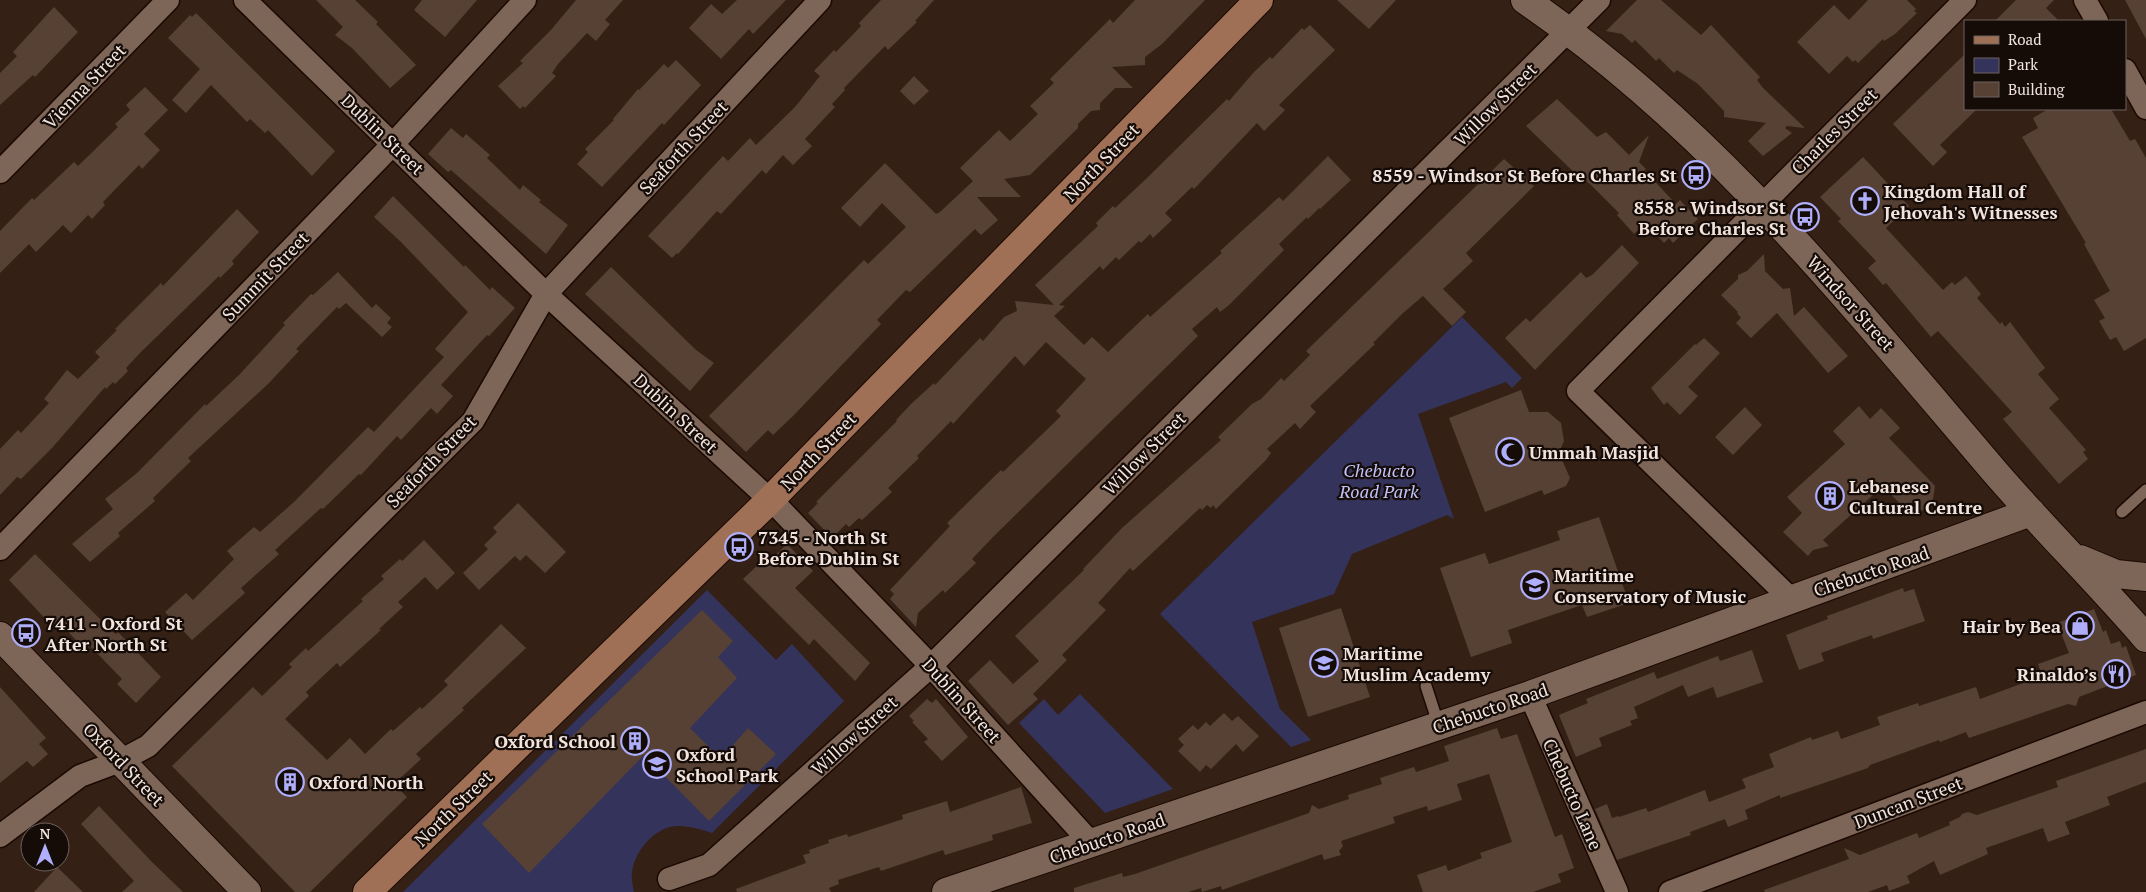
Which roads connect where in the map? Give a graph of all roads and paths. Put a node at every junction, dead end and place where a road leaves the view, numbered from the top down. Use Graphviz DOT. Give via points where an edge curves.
graph roads {
  1 [pos="168,0"];
  2 [pos="245,0"];
  3 [pos="525,0"];
  4 [pos="820,0"];
  5 [pos="1259,0"];
  6 [pos="1525,0"];
  7 [pos="1599,0"];
  8 [pos="1965,0"];
  9 [pos="2085,0"];
  10 [pos="2096,20"];
  11 [pos="1569,30"];
  12 [pos="2126,72"];
  13 [pos="2146,108"];
  14 [pos="393,144"];
  15 [pos="0,172"];
  16 [pos="1762,203"];
  17 [pos="546,294"];
  18 [pos="2146,490"];
  19 [pos="770,500"];
  20 [pos="2030,512"];
  21 [pos="2122,512"];
  22 [pos="0,549"];
  23 [pos="2072,555"];
  24 [pos="2146,577"];
  25 [pos="1791,599"];
  26 [pos="2137,611"];
  27 [pos="0,636"];
  28 [pos="2146,638"];
  29 [pos="931,666"];
  30 [pos="1426,686"];
  31 [pos="1530,695"];
  32 [pos="2146,712"];
  33 [pos="1439,726"];
  34 [pos="120,760"];
  35 [pos="0,836"];
  36 [pos="1091,843"];
  37 [pos="669,879"];
  38 [pos="247,892"];
  39 [pos="367,892"];
  40 [pos="946,892"];
  41 [pos="1617,892"];
  42 [pos="1670,892"];
  1 -- 15 [label="street, Vienna Street"];
  2 -- 14 [label="street, Dublin Street"];
  3 -- 14 [label="street, Summit Street"];
  4 -- 17 [label="street, Seaforth Street"];
  5 -- 19 [label="main road, North Street"];
  6 -- 11 [label="street, Windsor Street"];
  7 -- 11 [label="street, Willow Street"];
  8 -- 16 [label="street, Charles Street"];
  9 -- 10 [label="street"];
  11 -- 16 [label="street, Windsor Street" via="1661,106"];
  11 -- 29 [label="street, Willow Street"];
  12 -- 13 [label="street"];
  14 -- 17 [label="street, Dublin Street"];
  14 -- 22 [label="street, Summit Street"];
  16 -- 20 [label="street, Windsor Street" via="1888,344"];
  16 -- 25 [label="street, Charles Street" via="1578,391"];
  17 -- 19 [label="street, Dublin Street"];
  17 -- 34 [label="street, Seaforth Street" via="473,421 148,746"];
  18 -- 21 [label="lane"];
  19 -- 29 [label="street, Dublin Street"];
  19 -- 39 [label="main road, North Street"];
  20 -- 23 [label="street, Windsor Street"];
  20 -- 25 [label="street, Chebucto Road"];
  23 -- 24 [label="street" via="2116,574"];
  23 -- 26 [label="street, Windsor Street"];
  25 -- 31 [label="street, Chebucto Road"];
  26 -- 28 [label="street, Windsor Street"];
  27 -- 34 [label="street, Oxford Street"];
  29 -- 36 [label="street, Dublin Street"];
  29 -- 37 [label="street, Willow Street" via="709,865"];
  30 -- 33 [label="lane"];
  31 -- 33 [label="street, Chebucto Road"];
  31 -- 41 [label="street, Chebucto Lane"];
  32 -- 42 [label="street, Duncan Street"];
  33 -- 36 [label="street, Chebucto Road"];
  34 -- 35 [label="street, Seaforth Street" via="80,776"];
  34 -- 38 [label="street, Oxford Street"];
  36 -- 40 [label="street, Chebucto Road"];
}
